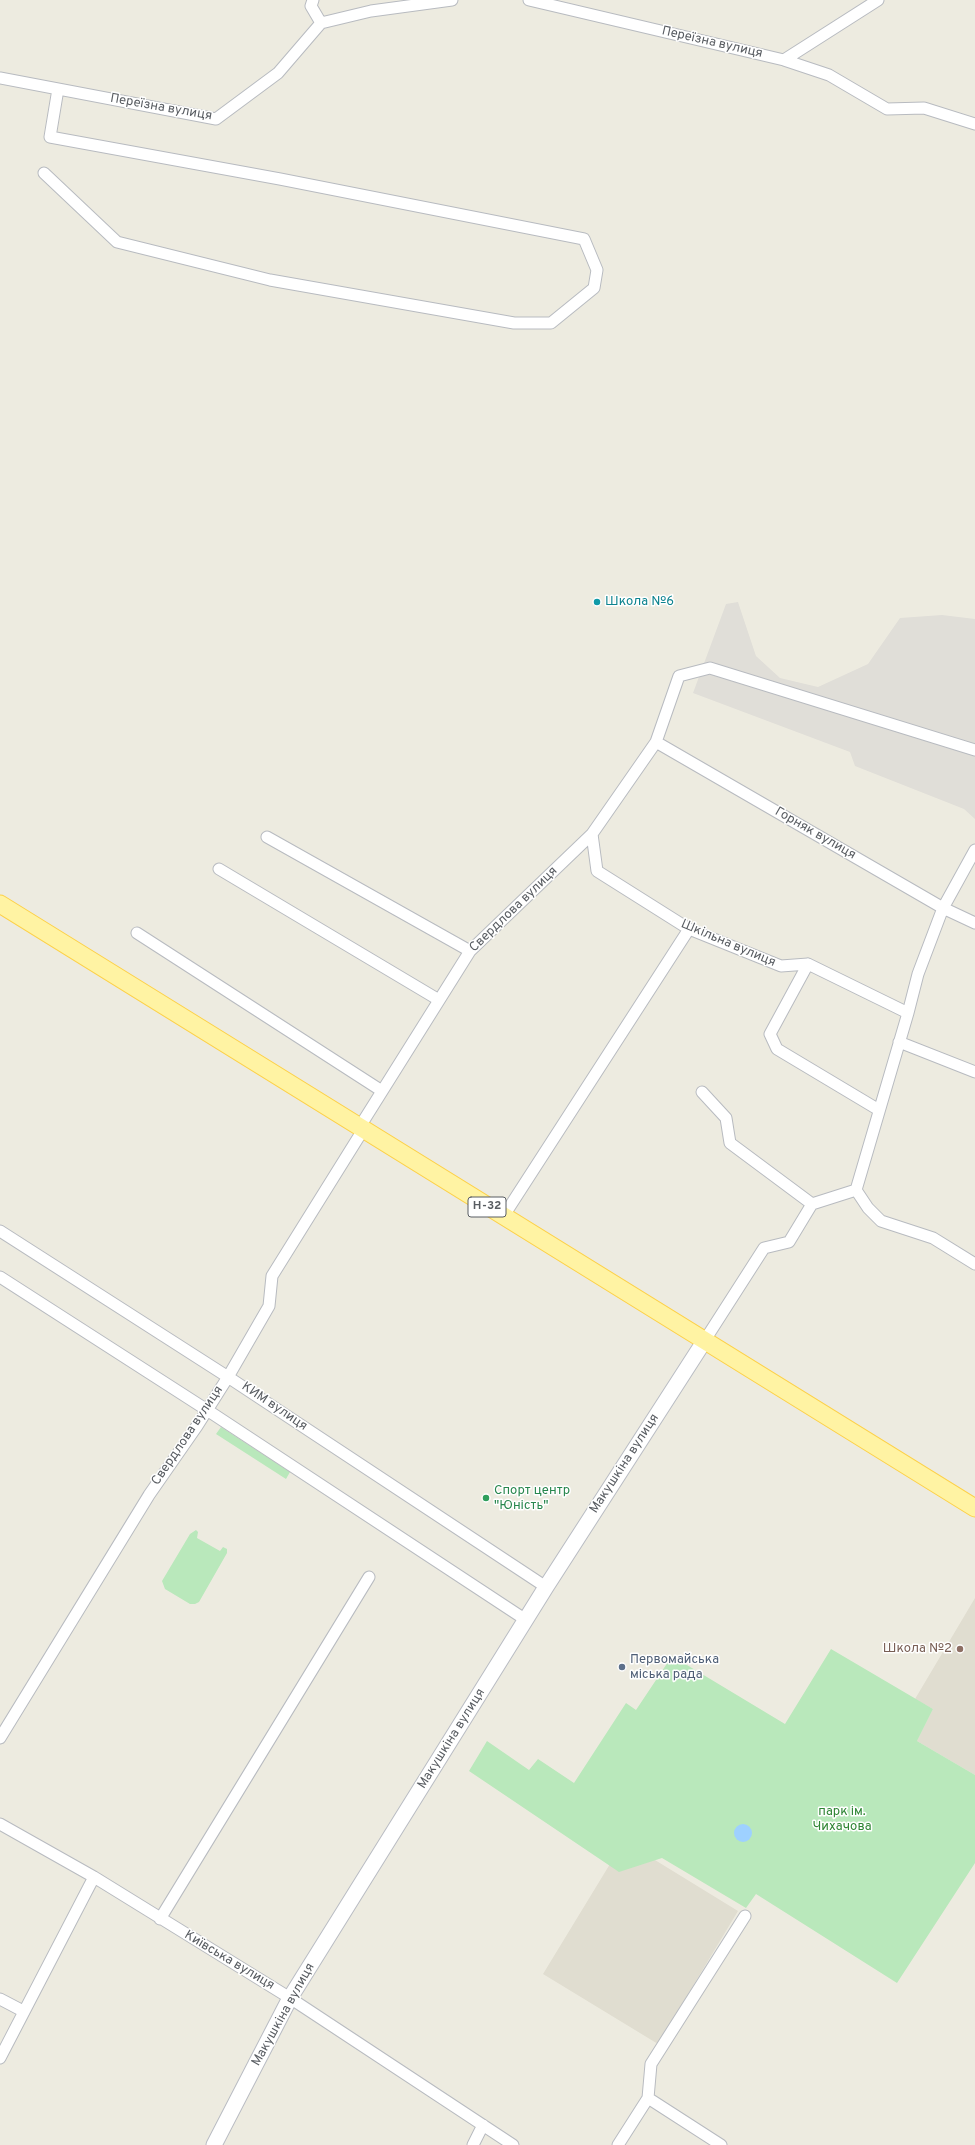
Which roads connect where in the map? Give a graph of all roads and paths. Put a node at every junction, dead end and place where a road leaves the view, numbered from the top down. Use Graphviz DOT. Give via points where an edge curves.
graph roads {
  1 [pos="313,0"];
  2 [pos="452,0"];
  3 [pos="529,0"];
  4 [pos="878,0"];
  5 [pos="321,23"];
  6 [pos="784,60"];
  7 [pos="0,78"];
  8 [pos="58,89"];
  9 [pos="975,124"];
  10 [pos="44,173"];
  11 [pos="656,742"];
  12 [pos="975,750"];
  13 [pos="592,834"];
  14 [pos="267,837"];
  15 [pos="975,850"];
  16 [pos="219,869"];
  17 [pos="0,904"];
  18 [pos="943,908"];
  19 [pos="975,923"];
  20 [pos="689,929"];
  21 [pos="137,933"];
  22 [pos="470,951"];
  23 [pos="808,964"];
  24 [pos="439,1000"];
  25 [pos="908,1013"];
  26 [pos="899,1042"];
  27 [pos="975,1072"];
  28 [pos="382,1091"];
  29 [pos="702,1092"];
  30 [pos="879,1110"];
  31 [pos="361,1129"];
  32 [pos="856,1190"];
  33 [pos="812,1204"];
  34 [pos="503,1217"];
  35 [pos="0,1231"];
  36 [pos="975,1264"];
  37 [pos="0,1277"];
  38 [pos="705,1340"];
  39 [pos="228,1377"];
  40 [pos="207,1410"];
  41 [pos="975,1508"];
  42 [pos="369,1577"];
  43 [pos="546,1587"];
  44 [pos="526,1620"];
  45 [pos="0,1738"];
  46 [pos="0,1824"];
  47 [pos="94,1876"];
  48 [pos="745,1916"];
  49 [pos="160,1919"];
  50 [pos="290,1998"];
  51 [pos="0,1999"];
  52 [pos="24,2011"];
  53 [pos="0,2058"];
  54 [pos="648,2098"];
  55 [pos="483,2125"];
  56 [pos="214,2145"];
  57 [pos="473,2145"];
  58 [pos="513,2145"];
  59 [pos="618,2145"];
  60 [pos="721,2145"];
  1 -- 5 [label="street" via="311,6"];
  2 -- 5 [label="street" via="371,11"];
  3 -- 6 [label="street, Переїзна вулиця"];
  4 -- 6 [label="street"];
  5 -- 8 [label="street, Переїзна вулиця" via="278,73 216,119"];
  6 -- 9 [label="street, Переїзна вулиця" via="829,75 887,109 924,108"];
  7 -- 8 [label="street, Переїзна вулиця"];
  8 -- 10 [label="street" via="50,137 584,239 597,270 594,288 551,323 514,323 270,280 117,242"];
  11 -- 12 [label="street, Свердлова вулиця" via="679,676 710,668"];
  11 -- 13 [label="street, Свердлова вулиця"];
  11 -- 18 [label="street, Горняк вулиця"];
  13 -- 20 [label="street, Шкільна вулиця" via="597,871"];
  13 -- 22 [label="street, Свердлова вулиця"];
  14 -- 22 [label="street"];
  15 -- 18 [label="street"];
  16 -- 24 [label="street"];
  17 -- 31 [label="main road, Н-32"];
  18 -- 19 [label="street, Горняк вулиця"];
  18 -- 25 [label="street" via="918,974"];
  20 -- 23 [label="street, Шкільна вулиця" via="781,966"];
  20 -- 34 [label="street"];
  21 -- 28 [label="street"];
  22 -- 24 [label="street, Свердлова вулиця"];
  23 -- 25 [label="street"];
  23 -- 30 [label="street" via="770,1034 777,1049"];
  24 -- 28 [label="street, Свердлова вулиця"];
  25 -- 26 [label="street"];
  26 -- 27 [label="street"];
  26 -- 30 [label="street"];
  28 -- 31 [label="street, Свердлова вулиця"];
  29 -- 33 [label="street" via="726,1118 730,1142"];
  30 -- 32 [label="street"];
  31 -- 34 [label="main road, Н-32"];
  31 -- 39 [label="street, Свердлова вулиця" via="272,1276 269,1306"];
  32 -- 33 [label="street"];
  32 -- 36 [label="street" via="881,1221 933,1238"];
  33 -- 38 [label="street" via="789,1242 764,1248"];
  34 -- 38 [label="main road, Н-32"];
  35 -- 39 [label="street, КИМ вулиця"];
  37 -- 40 [label="street"];
  38 -- 41 [label="main road, Н-32"];
  38 -- 43 [label="street, Макушкіна вулиця"];
  39 -- 40 [label="street, Свердлова вулиця"];
  39 -- 43 [label="street, КИМ вулиця"];
  40 -- 44 [label="street"];
  40 -- 45 [label="street, Свердлова вулиця" via="149,1495"];
  42 -- 49 [label="street"];
  43 -- 44 [label="street, Макушкіна вулиця"];
  44 -- 50 [label="street, Макушкіна вулиця"];
  46 -- 47 [label="street, Київська вулиця"];
  47 -- 49 [label="street, Київська вулиця"];
  47 -- 52 [label="street"];
  48 -- 54 [label="street" via="651,2064"];
  49 -- 50 [label="street, Київська вулиця"];
  50 -- 55 [label="street, Київська вулиця"];
  50 -- 56 [label="street, Макушкіна вулиця"];
  51 -- 52 [label="street"];
  52 -- 53 [label="street"];
  54 -- 59 [label="street"];
  54 -- 60 [label="street"];
  55 -- 57 [label="street"];
  55 -- 58 [label="street, Київська вулиця"];
}
